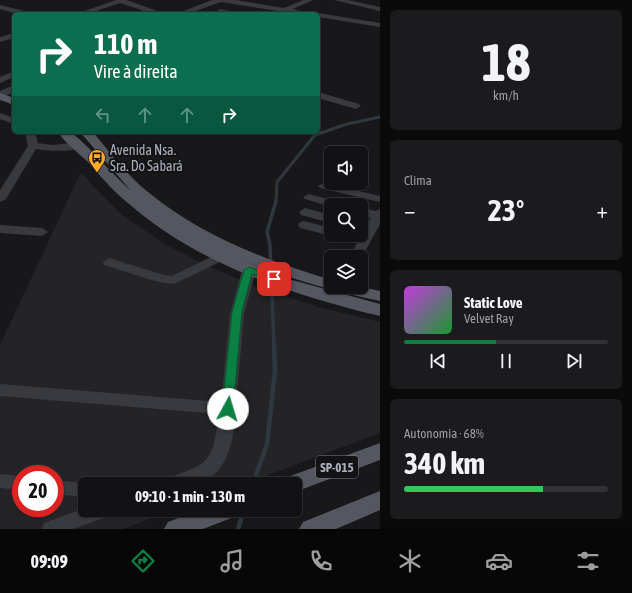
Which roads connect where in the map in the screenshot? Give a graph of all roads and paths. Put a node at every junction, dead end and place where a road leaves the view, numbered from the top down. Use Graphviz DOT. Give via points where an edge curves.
graph roads {
  1 [pos="121,0"];
  2 [pos="219,0"];
  3 [pos="223,0"];
  4 [pos="309,0"];
  5 [pos="338,0"];
  6 [pos="359,0"];
  7 [pos="380,5"];
  8 [pos="0,6"];
  9 [pos="380,9"];
  10 [pos="286,10"];
  11 [pos="222,11"];
  12 [pos="19,12"];
  13 [pos="86,12"];
  14 [pos="155,12"];
  15 [pos="186,12"];
  16 [pos="227,12"];
  17 [pos="281,12"];
  18 [pos="298,12"];
  19 [pos="320,15"];
  20 [pos="380,25"];
  21 [pos="12,36"];
  22 [pos="0,40"];
  23 [pos="12,75"];
  24 [pos="0,80"];
  25 [pos="320,96"];
  26 [pos="356,106"];
  27 [pos="0,116"];
  28 [pos="12,120"];
  29 [pos="30,134"];
  30 [pos="69,134"];
  31 [pos="83,139"];
  32 [pos="33,146"];
  33 [pos="341,190"];
  34 [pos="309,197"];
  35 [pos="0,199"];
  36 [pos="380,199"];
  37 [pos="324,201"];
  38 [pos="305,212"];
  39 [pos="368,212"];
  40 [pos="379,214"];
  41 [pos="324,217"];
  42 [pos="304,225"];
  43 [pos="368,226"];
  44 [pos="0,229"];
  45 [pos="324,230"];
  46 [pos="42,232"];
  47 [pos="219,257"];
  48 [pos="108,262"];
  49 [pos="249,270"];
  50 [pos="324,283"];
  51 [pos="364,294"];
  52 [pos="379,298"];
  53 [pos="0,390"];
  54 [pos="228,409"];
  55 [pos="380,451"];
  56 [pos="190,477"];
  57 [pos="0,481"];
  58 [pos="302,481"];
  59 [pos="12,482"];
  60 [pos="64,488"];
  61 [pos="78,489"];
  62 [pos="380,500"];
  63 [pos="83,517"];
  64 [pos="208,517"];
  65 [pos="179,528"];
  66 [pos="51,529"];
  67 [pos="311,529"];
  1 -- 13 [label="street"];
  1 -- 14 [label="street"];
  2 -- 15 [label="street"];
  3 -- 10 [label="street"];
  4 -- 10 [label="street"];
  5 -- 9 [label="street"];
  6 -- 7 [label="street"];
  8 -- 12 [label="street"];
  10 -- 17 [label="street"];
  10 -- 18 [label="street"];
  11 -- 16 [label="street"];
  19 -- 20 [label="street"];
  21 -- 22 [label="street"];
  23 -- 24 [label="street"];
  25 -- 26 [label="street"];
  27 -- 28 [label="street"];
  29 -- 32 [label="street"];
  30 -- 31 [label="main road"];
  31 -- 32 [label="street" via="52,148"];
  31 -- 47 [label="main road" via="117,185 141,208 191,242"];
  31 -- 50 [label="main road" via="142,194 182,223 241,255 279,270"];
  32 -- 35 [label="street"];
  33 -- 36 [label="street"];
  34 -- 37 [label="street"];
  38 -- 41 [label="street"];
  39 -- 40 [label="street"];
  40 -- 43 [label="street"];
  42 -- 45 [label="street"];
  44 -- 46 [label="street"];
  47 -- 48 [label="street" via="174,280 162,279"];
  47 -- 49 [label="main road"];
  49 -- 52 [label="main road" via="287,284"];
  49 -- 54 [label="street" via="237,312"];
  51 -- 52 [label="main road"];
  53 -- 54 [label="street"];
  54 -- 56 [label="street" via="220,455 214,465"];
  55 -- 58 [label="main road, SP-015"];
  57 -- 59 [label="street"];
  60 -- 61 [label="street"];
  62 -- 67 [label="main road"];
  63 -- 66 [label="street"];
  64 -- 65 [label="main road"];
}
